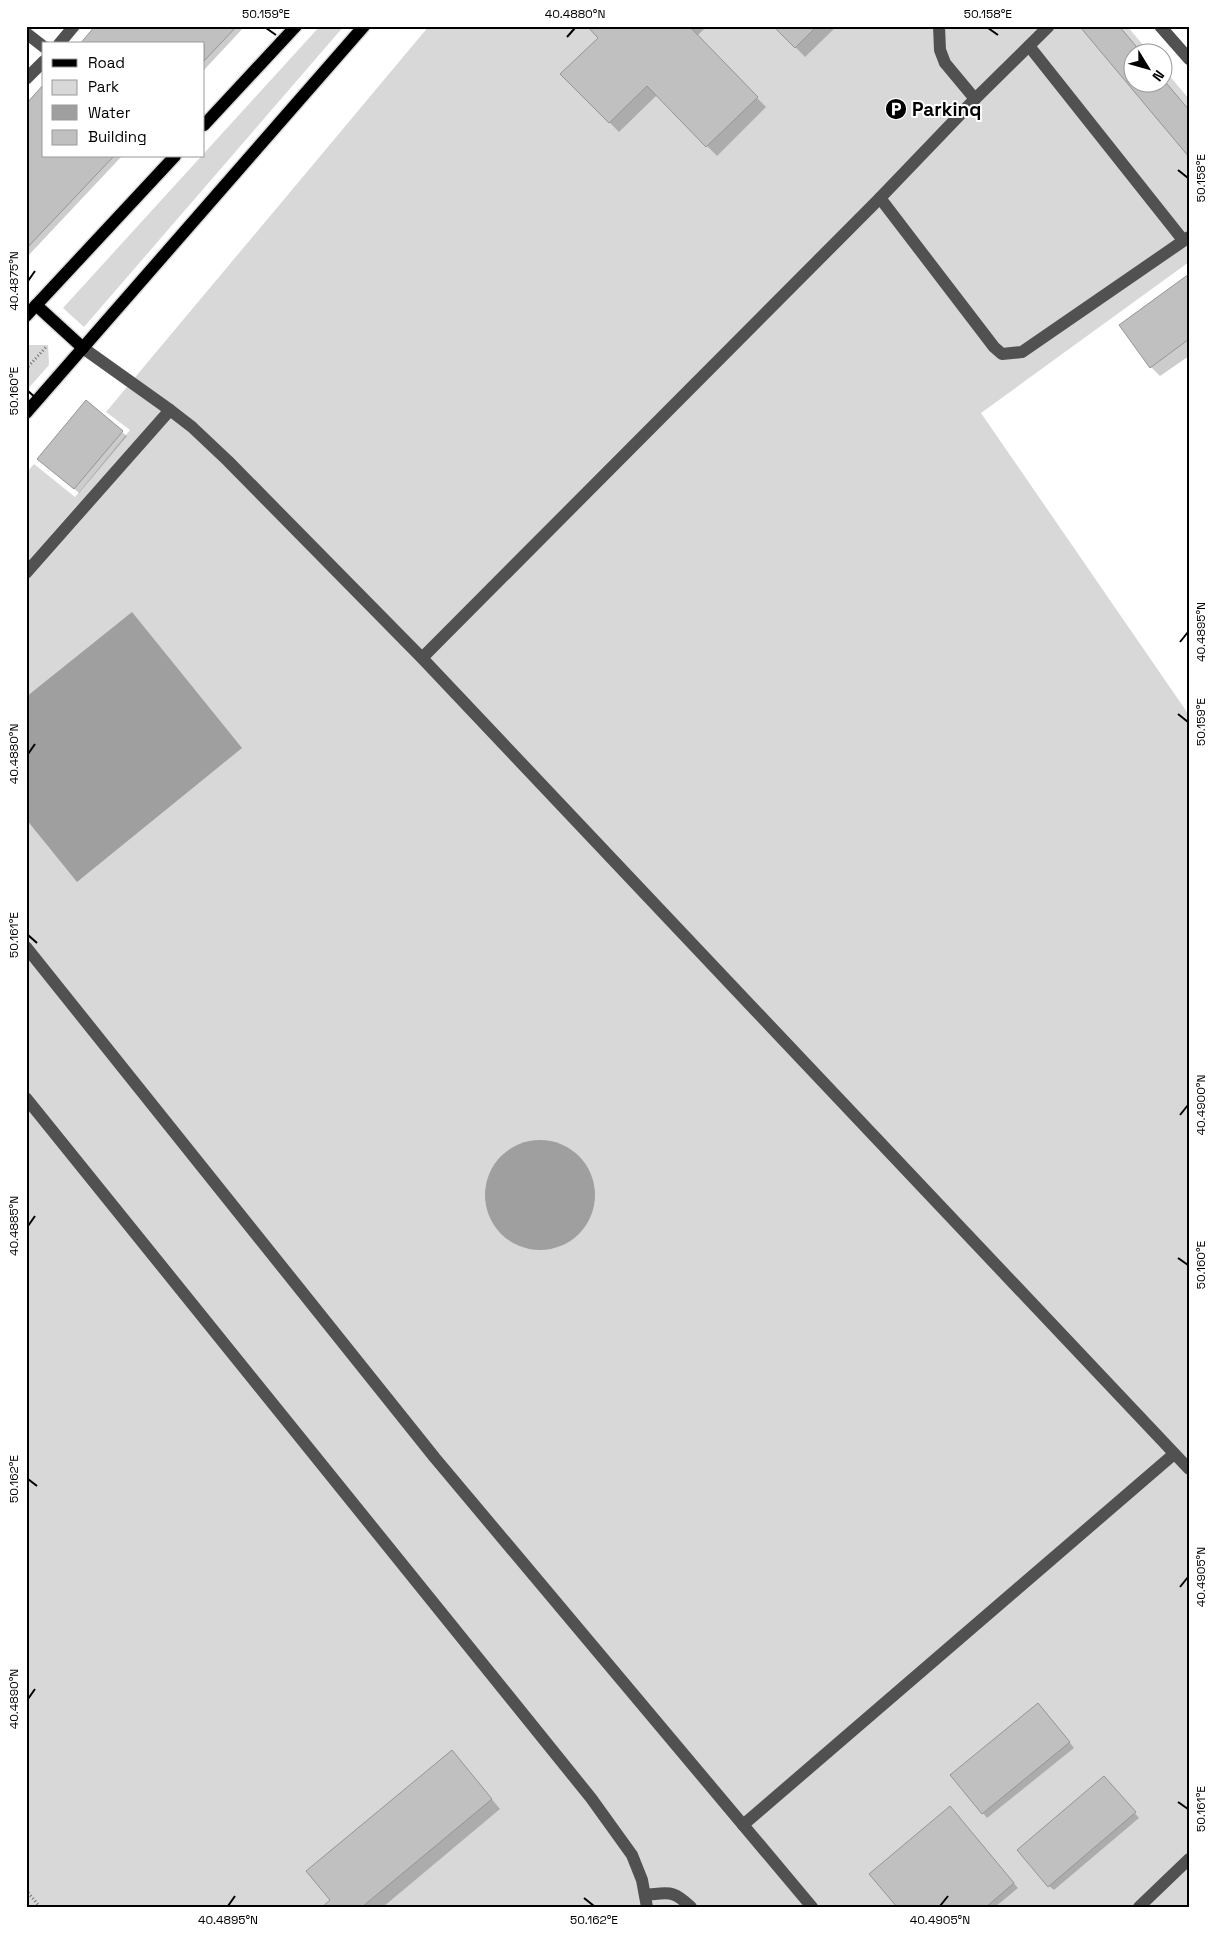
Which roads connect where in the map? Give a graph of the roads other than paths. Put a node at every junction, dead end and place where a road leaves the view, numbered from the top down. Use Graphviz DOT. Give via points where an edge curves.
graph roads {
  1 [pos="74,26"];
  2 [pos="296,26"];
  3 [pos="364,26"];
  4 [pos="939,26"];
  5 [pos="1049,26"];
  6 [pos="1160,26"];
  7 [pos="26,33"];
  8 [pos="61,42"];
  9 [pos="42,45"];
  10 [pos="1029,46"];
  11 [pos="1189,60"];
  12 [pos="42,62"];
  13 [pos="26,79"];
  14 [pos="975,99"];
  15 [pos="205,124"];
  16 [pos="172,158"];
  17 [pos="880,198"];
  18 [pos="1186,239"];
  19 [pos="36,305"];
  20 [pos="26,316"];
  21 [pos="83,348"];
  22 [pos="170,410"];
  23 [pos="26,413"];
  24 [pos="26,573"];
  25 [pos="422,658"];
  26 [pos="26,947"];
  27 [pos="26,1098"];
  28 [pos="1174,1454"];
  29 [pos="1189,1469"];
  30 [pos="744,1825"];
  31 [pos="1189,1859"];
  32 [pos="646,1901"];
  33 [pos="691,1907"];
  34 [pos="812,1907"];
  35 [pos="1138,1907"];
  1 -- 8 [label="street"];
  2 -- 15 [label="main road"];
  3 -- 21 [label="main road"];
  4 -- 14 [label="street" via="940,50 945,63"];
  5 -- 10 [label="street"];
  6 -- 11 [label="street"];
  7 -- 9 [label="street"];
  10 -- 14 [label="street"];
  10 -- 18 [label="street"];
  12 -- 13 [label="street"];
  14 -- 17 [label="street"];
  16 -- 19 [label="main road"];
  17 -- 18 [label="street" via="1002,354 1022,352"];
  17 -- 25 [label="street"];
  19 -- 20 [label="main road"];
  19 -- 21 [label="main road"];
  21 -- 22 [label="street"];
  21 -- 23 [label="main road"];
  22 -- 24 [label="street"];
  22 -- 25 [label="street" via="228,461"];
  25 -- 28 [label="street"];
  26 -- 30 [label="street" via="435,1458"];
  27 -- 32 [label="street" via="591,1798 632,1855"];
  28 -- 29 [label="street"];
  28 -- 30 [label="street"];
  30 -- 34 [label="street"];
  31 -- 35 [label="street"];
  32 -- 33 [label="street" via="668,1893 678,1895"];
}
